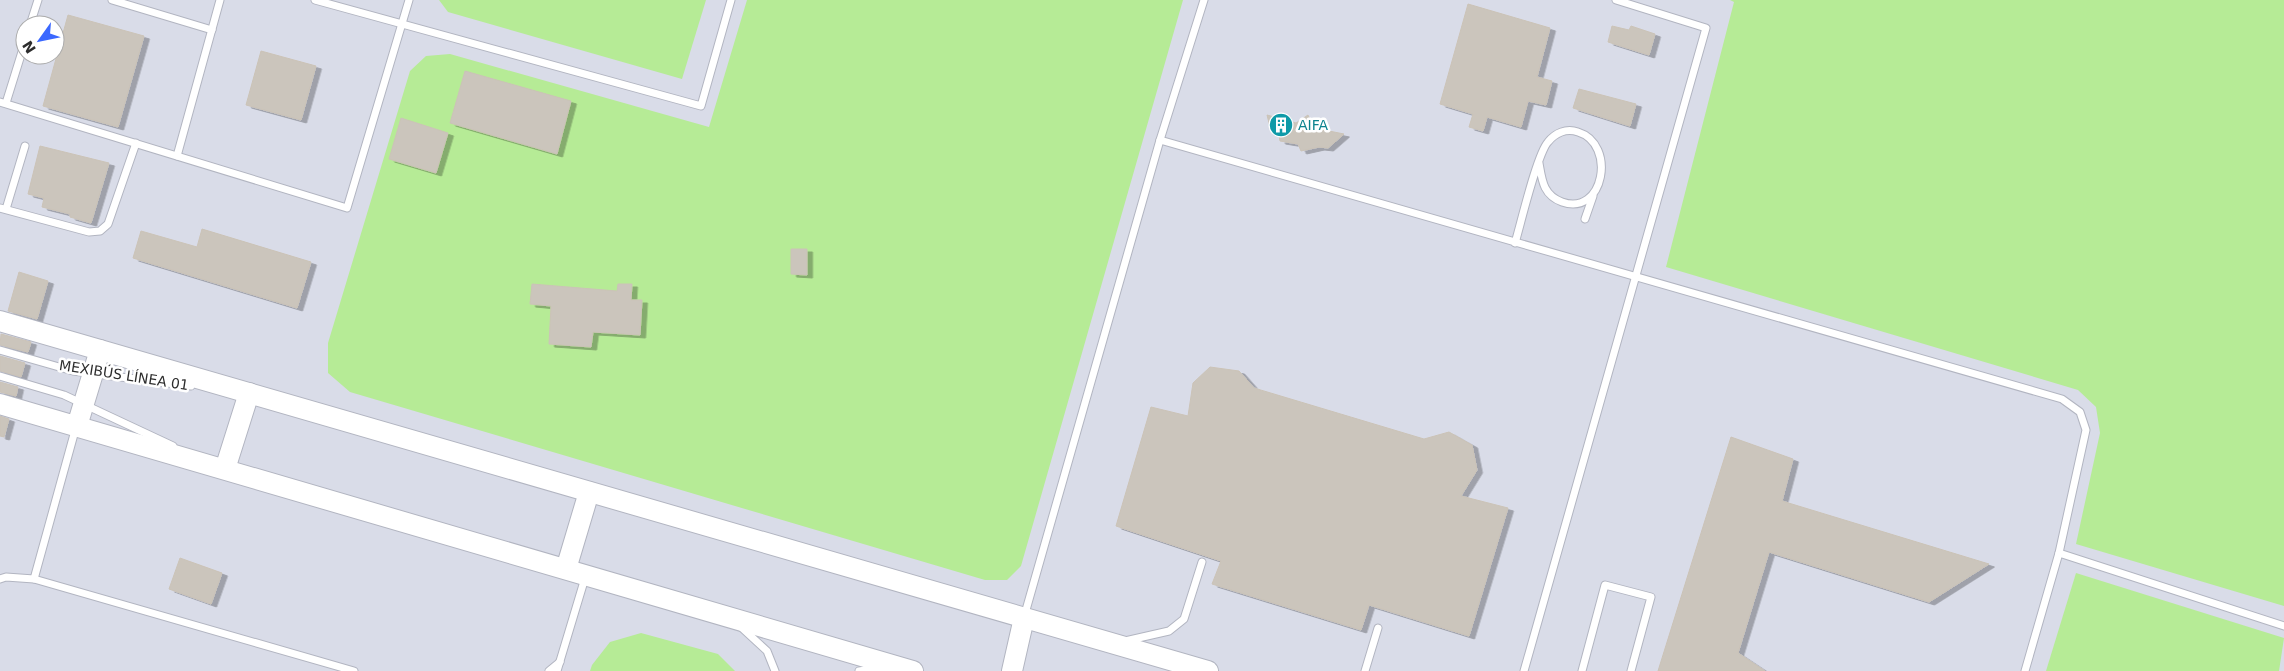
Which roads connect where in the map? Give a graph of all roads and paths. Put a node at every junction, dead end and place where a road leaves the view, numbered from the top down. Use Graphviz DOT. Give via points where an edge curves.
graph roads {
  1 [pos="38,0"];
  2 [pos="112,0"];
  3 [pos="220,0"];
  4 [pos="315,0"];
  5 [pos="408,0"];
  6 [pos="731,0"];
  7 [pos="1204,0"];
  8 [pos="1616,0"];
  9 [pos="33,15"];
  10 [pos="401,24"];
  11 [pos="212,30"];
  12 [pos="17,65"];
  13 [pos="3,102"];
  14 [pos="1160,140"];
  15 [pos="136,143"];
  16 [pos="26,146"];
  17 [pos="177,156"];
  18 [pos="1539,163"];
  19 [pos="1593,194"];
  20 [pos="3,209"];
  21 [pos="1585,219"];
  22 [pos="1515,243"];
  23 [pos="1636,278"];
  24 [pos="0,321"];
  25 [pos="0,350"];
  26 [pos="100,350"];
  27 [pos="93,373"];
  28 [pos="0,376"];
  29 [pos="249,393"];
  30 [pos="0,404"];
  31 [pos="84,404"];
  32 [pos="77,426"];
  33 [pos="225,469"];
  34 [pos="589,492"];
  35 [pos="2059,552"];
  36 [pos="1202,562"];
  37 [pos="566,569"];
  38 [pos="586,576"];
  39 [pos="34,579"];
  40 [pos="0,580"];
  41 [pos="730,617"];
  42 [pos="1024,618"];
  43 [pos="2284,626"];
  44 [pos="1378,628"];
  45 [pos="1113,644"];
  46 [pos="560,661"];
  47 [pos="904,668"];
  48 [pos="354,671"];
  49 [pos="549,671"];
  50 [pos="558,671"];
  51 [pos="775,671"];
  52 [pos="859,671"];
  53 [pos="1012,671"];
  54 [pos="1208,671"];
  55 [pos="1365,671"];
  56 [pos="1524,671"];
  57 [pos="1582,671"];
  58 [pos="1631,671"];
  59 [pos="2025,671"];
  1 -- 9 [label="lane"];
  2 -- 11 [label="lane"];
  3 -- 11 [label="lane"];
  4 -- 10 [label="lane"];
  5 -- 10 [label="lane"];
  6 -- 10 [label="lane" via="701,106"];
  7 -- 14 [label="lane"];
  8 -- 23 [label="lane" via="1706,28"];
  10 -- 17 [label="lane" via="347,208"];
  11 -- 17 [label="lane"];
  12 -- 13 [label="lane"];
  13 -- 15 [label="lane"];
  14 -- 22 [label="lane"];
  14 -- 42 [label="lane"];
  15 -- 17 [label="lane"];
  15 -- 20 [label="lane" via="108,224 100,231 90,232"];
  16 -- 20 [label="lane"];
  18 -- 19 [label="lane" via="1544,188 1551,197 1571,205 1586,201"];
  18 -- 19 [label="lane" via="1543,148 1558,133 1575,131 1592,139 1601,159 1598,186"];
  18 -- 22 [label="lane"];
  19 -- 21 [label="lane"];
  22 -- 23 [label="lane"];
  23 -- 35 [label="lane" via="2062,399 2080,412 2086,430"];
  23 -- 56 [label="lane"];
  24 -- 26 [label="street"];
  25 -- 27 [label="lane, MEXIBÚS LÍNEA 01" via="73,371"];
  26 -- 27 [label="street"];
  26 -- 29 [label="street"];
  27 -- 29 [label="lane, MEXIBÚS LÍNEA 01"];
  27 -- 31 [label="street"];
  28 -- 31 [label="lane, MEXIBÚS LÍNEA 01"];
  29 -- 33 [label="street"];
  29 -- 34 [label="street"];
  30 -- 32 [label="street"];
  31 -- 32 [label="street"];
  31 -- 33 [label="lane, MEXIBÚS LÍNEA 01"];
  32 -- 33 [label="street"];
  32 -- 39 [label="lane"];
  33 -- 37 [label="street"];
  34 -- 37 [label="street"];
  34 -- 42 [label="street"];
  35 -- 43 [label="lane"];
  35 -- 59 [label="lane"];
  36 -- 45 [label="lane" via="1184,619 1169,631"];
  37 -- 38 [label="street"];
  38 -- 41 [label="street"];
  38 -- 46 [label="lane"];
  39 -- 40 [label="lane" via="6,577"];
  39 -- 48 [label="lane"];
  41 -- 47 [label="street"];
  41 -- 51 [label="lane" via="766,651"];
  42 -- 45 [label="street"];
  42 -- 53 [label="street"];
  44 -- 55 [label="lane"];
  45 -- 54 [label="street"];
  46 -- 49 [label="lane"];
  46 -- 50 [label="lane"];
  47 -- 52 [label="lane"];
  57 -- 58 [label="lane" via="1605,585 1651,597"];
}
